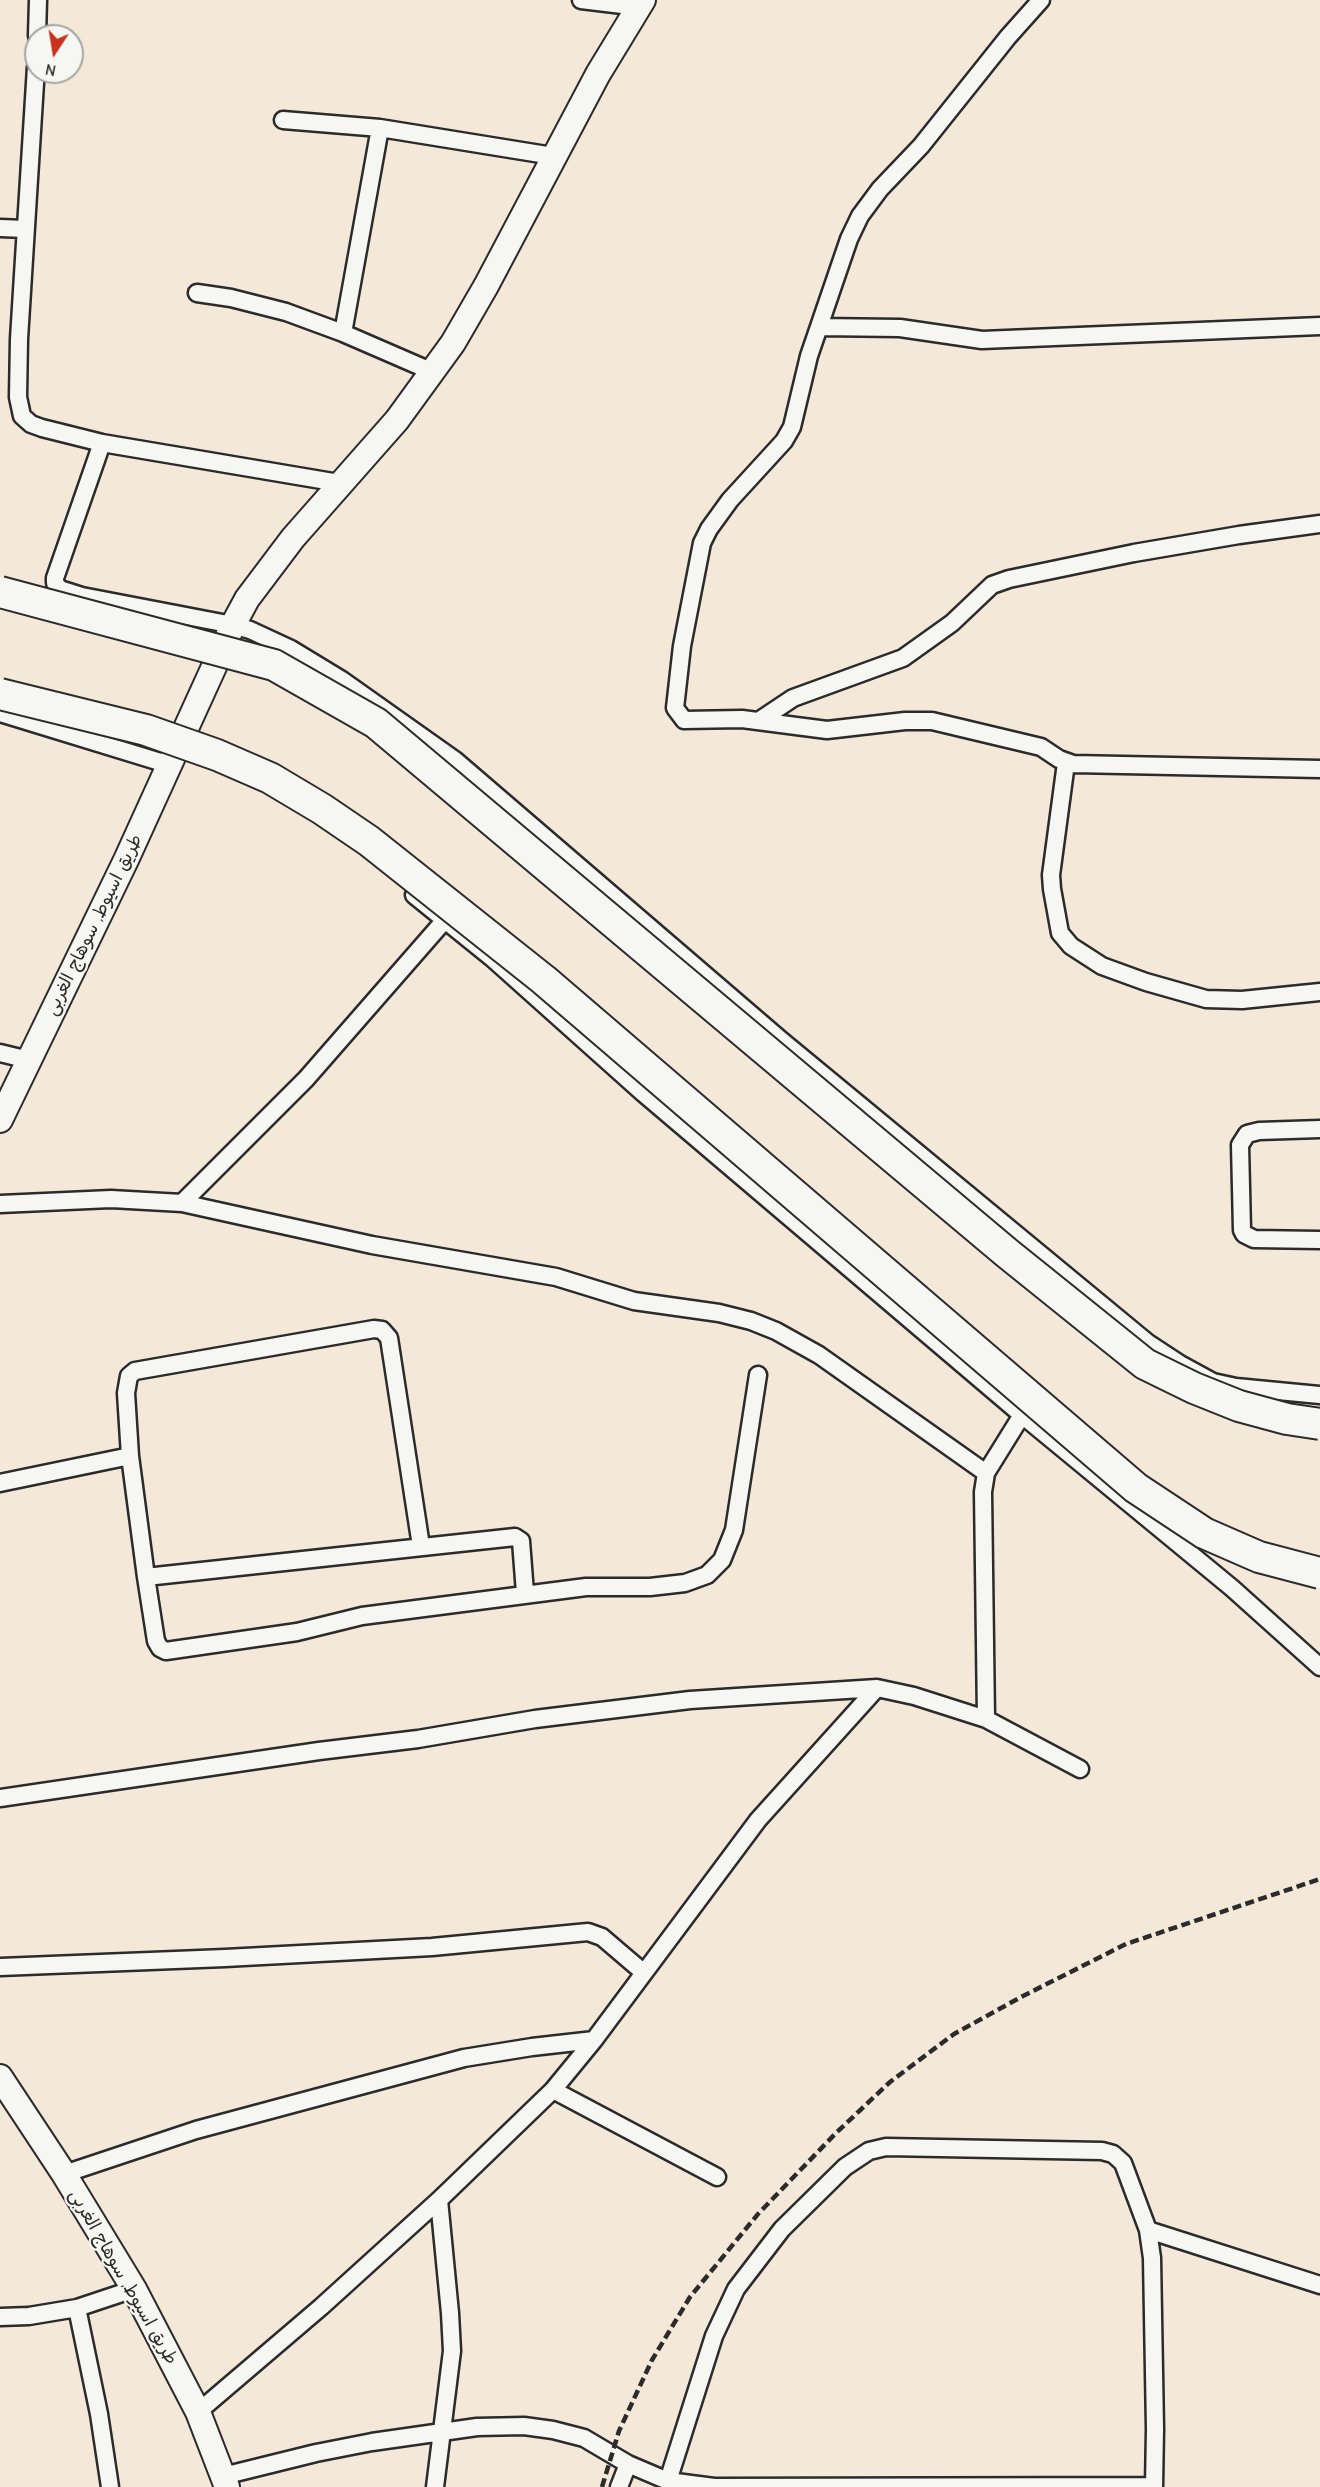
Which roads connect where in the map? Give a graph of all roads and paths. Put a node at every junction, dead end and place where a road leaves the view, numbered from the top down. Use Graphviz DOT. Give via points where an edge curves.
graph roads {
  1 [pos="38,0"];
  2 [pos="581,0"];
  3 [pos="1041,0"];
  4 [pos="641,3"];
  5 [pos="37,24"];
  6 [pos="35,84"];
  7 [pos="283,120"];
  8 [pos="380,128"];
  9 [pos="553,156"];
  10 [pos="0,228"];
  11 [pos="25,229"];
  12 [pos="197,293"];
  13 [pos="1320,326"];
  14 [pos="819,327"];
  15 [pos="343,333"];
  16 [pos="433,372"];
  17 [pos="102,443"];
  18 [pos="339,483"];
  19 [pos="1320,524"];
  20 [pos="0,592"];
  21 [pos="233,625"];
  22 [pos="0,694"];
  23 [pos="0,713"];
  24 [pos="760,720"];
  25 [pos="173,759"];
  26 [pos="1066,763"];
  27 [pos="1320,769"];
  28 [pos="444,921"];
  29 [pos="1320,993"];
  30 [pos="0,1053"];
  31 [pos="29,1060"];
  32 [pos="0,1120"];
  33 [pos="1320,1129"];
  34 [pos="182,1203"];
  35 [pos="0,1204"];
  36 [pos="1320,1240"];
  37 [pos="758,1375"];
  38 [pos="1320,1395"];
  39 [pos="1022,1415"];
  40 [pos="1320,1424"];
  41 [pos="130,1456"];
  42 [pos="986,1473"];
  43 [pos="0,1483"];
  44 [pos="421,1546"];
  45 [pos="1320,1574"];
  46 [pos="146,1576"];
  47 [pos="525,1593"];
  48 [pos="1317,1659"];
  49 [pos="877,1688"];
  50 [pos="986,1719"];
  51 [pos="1080,1769"];
  52 [pos="0,1798"];
  53 [pos="0,1967"];
  54 [pos="643,1972"];
  55 [pos="594,2040"];
  56 [pos="0,2077"];
  57 [pos="553,2090"];
  58 [pos="64,2174"];
  59 [pos="717,2177"];
  60 [pos="439,2200"];
  61 [pos="1148,2230"];
  62 [pos="1320,2285"];
  63 [pos="134,2289"];
  64 [pos="76,2308"];
  65 [pos="0,2317"];
  66 [pos="198,2412"];
  67 [pos="442,2431"];
  68 [pos="628,2464"];
  69 [pos="668,2481"];
  70 [pos="225,2482"];
  71 [pos="110,2487"];
  72 [pos="435,2487"];
  73 [pos="620,2487"];
  74 [pos="1154,2487"];
  1 -- 5 [label="street"];
  2 -- 4 [label="street"];
  3 -- 14 [label="street" via="860,216"];
  4 -- 9 [label="main road, طريق اسيوط, سوهاج الغربى"];
  6 -- 11 [label="street"];
  7 -- 8 [label="street"];
  8 -- 9 [label="street"];
  8 -- 15 [label="street"];
  9 -- 16 [label="main road, طريق اسيوط, سوهاج الغربى" via="486,286"];
  10 -- 11 [label="street"];
  11 -- 17 [label="street" via="19,339 22,416 31,424"];
  12 -- 15 [label="street" via="286,312"];
  13 -- 14 [label="street" via="982,340 891,327"];
  14 -- 24 [label="street" via="788,435 730,500 702,543 682,646 675,698 679,716 690,721"];
  15 -- 16 [label="street"];
  16 -- 18 [label="main road, طريق اسيوط, سوهاج الغربى" via="397,420"];
  17 -- 18 [label="street"];
  17 -- 21 [label="street" via="55,578 56,586 82,596"];
  18 -- 21 [label="main road, طريق اسيوط, سوهاج الغربى" via="253,590"];
  19 -- 24 [label="street" via="1157,549 1009,579 992,585 952,623 903,658 793,698"];
  20 -- 40 [label="highway, bridge" via="274,665 376,723 1007,1253 1145,1364 1239,1406"];
  21 -- 25 [label="main road, طريق اسيوط, سوهاج الغربى"];
  21 -- 38 [label="street" via="272,640 318,665 455,760 781,1040 1148,1343 1213,1382"];
  22 -- 45 [label="highway, bridge" via="146,730 217,755 270,778 322,809 369,841 544,980 1136,1488 1204,1533 1259,1557"];
  23 -- 25 [label="street"];
  24 -- 26 [label="street" via="827,730 932,721 1041,747"];
  25 -- 28 [label="street" via="269,793 294,806 348,843"];
  25 -- 31 [label="main road, طريق اسيوط, سوهاج الغربى"];
  26 -- 27 [label="street"];
  26 -- 29 [label="street" via="1051,875 1060,933 1071,946 1102,966 1206,999"];
  28 -- 34 [label="street" via="306,1079"];
  28 -- 39 [label="street" via="492,958 643,1093"];
  30 -- 31 [label="street"];
  31 -- 32 [label="main road, طريق اسيوط, سوهاج الغربى"];
  33 -- 36 [label="street" via="1259,1131 1247,1134 1240,1144 1244,1234 1254,1239"];
  34 -- 35 [label="street" via="111,1199"];
  34 -- 42 [label="street" via="372,1245 556,1277 634,1301 751,1321 819,1355"];
  37 -- 47 [label="street" via="734,1530 722,1560 707,1575 685,1583 650,1587 586,1587"];
  39 -- 42 [label="street"];
  39 -- 48 [label="street"];
  41 -- 43 [label="street"];
  41 -- 44 [label="street" via="126,1383 135,1371 382,1330 389,1338"];
  41 -- 46 [label="street"];
  42 -- 50 [label="street"];
  44 -- 46 [label="street"];
  44 -- 47 [label="street" via="519,1538"];
  46 -- 47 [label="street" via="156,1641 166,1651 297,1632 362,1616"];
  49 -- 50 [label="street"];
  49 -- 52 [label="street" via="701,1699 535,1719"];
  49 -- 54 [label="street" via="758,1820"];
  50 -- 51 [label="street"];
  53 -- 54 [label="street" via="432,1947 588,1932 602,1937"];
  54 -- 55 [label="street"];
  55 -- 57 [label="street"];
  55 -- 58 [label="street" via="464,2058 196,2130"];
  56 -- 58 [label="main road, طريق اسيوط, سوهاج الغربى"];
  57 -- 59 [label="street"];
  57 -- 60 [label="street"];
  58 -- 63 [label="main road, طريق اسيوط, سوهاج الغربى"];
  60 -- 66 [label="street"];
  60 -- 67 [label="street" via="452,2351"];
  61 -- 62 [label="street"];
  61 -- 69 [label="street" via="1123,2163 1109,2153 886,2147 869,2151 845,2168 782,2229 736,2289 714,2337"];
  61 -- 74 [label="street" via="1154,2301"];
  63 -- 64 [label="street"];
  63 -- 66 [label="main road, طريق اسيوط, سوهاج الغربى"];
  64 -- 65 [label="street"];
  64 -- 71 [label="street"];
  66 -- 70 [label="main road, طريق اسيوط, سوهاج الغربى"];
  67 -- 68 [label="street" via="525,2426 553,2430 584,2438"];
  67 -- 70 [label="street" via="316,2453"];
  67 -- 72 [label="street"];
  68 -- 69 [label="street"];
  68 -- 73 [label="street"];
  69 -- 74 [label="street" via="714,2487"];
}
